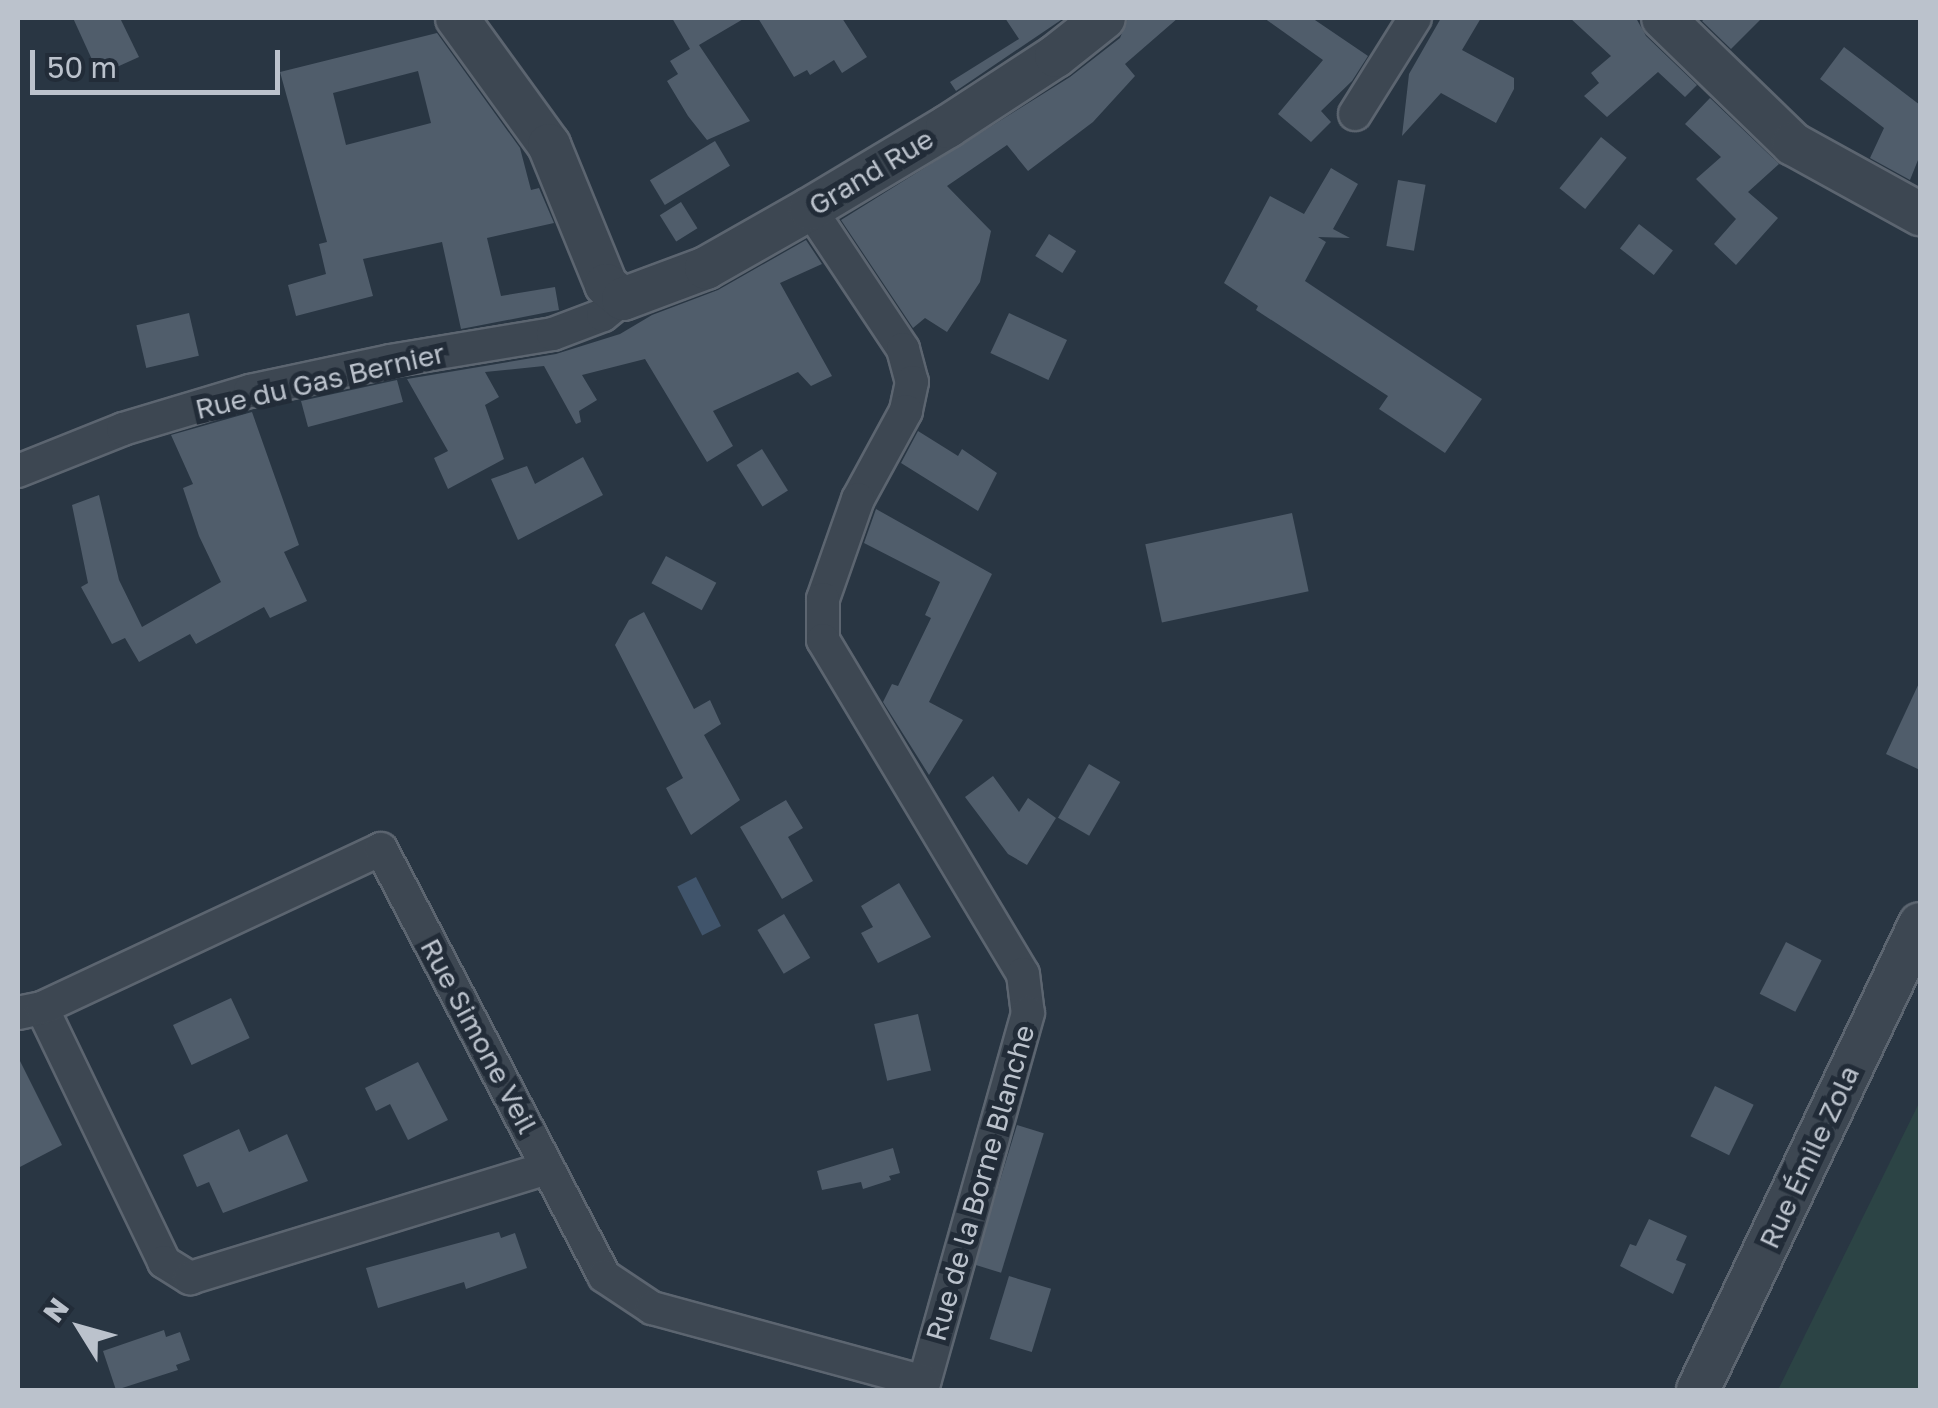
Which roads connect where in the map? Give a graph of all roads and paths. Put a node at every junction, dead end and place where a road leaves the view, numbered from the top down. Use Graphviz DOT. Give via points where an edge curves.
graph roads {
  1 [pos="457,18"];
  2 [pos="1104,18"];
  3 [pos="1415,18"];
  4 [pos="1663,18"];
  5 [pos="1355,114"];
  6 [pos="810,209"];
  7 [pos="1920,214"];
  8 [pos="623,299"];
  9 [pos="18,471"];
  10 [pos="1920,924"];
  11 [pos="30,1011"];
  12 [pos="548,1168"];
  13 [pos="923,1386"];
  14 [pos="1698,1390"];
  1 -- 8 [label="street" via="549,145 606,285"];
  2 -- 6 [label="street, Grand Rue" via="947,127"];
  3 -- 5 [label="street"];
  4 -- 7 [label="street" via="1794,144"];
  6 -- 8 [label="street, Grand Rue" via="706,268"];
  6 -- 13 [label="street, Rue de la Borne Blanche" via="903,349 912,382 906,411 858,499 823,599 823,640 1023,974 1028,1013"];
  8 -- 9 [label="street, Rue du Gas Bernier" via="602,316 554,334 250,391 123,429"];
  10 -- 14 [label="street, Rue Émile Zola"];
  11 -- 12 [label="street" via="164,1262 190,1278"];
  11 -- 12 [label="street, Rue Simone Veil" via="381,849"];
  12 -- 13 [label="street, Rue Simone Veil" via="604,1276 652,1308"];
}
